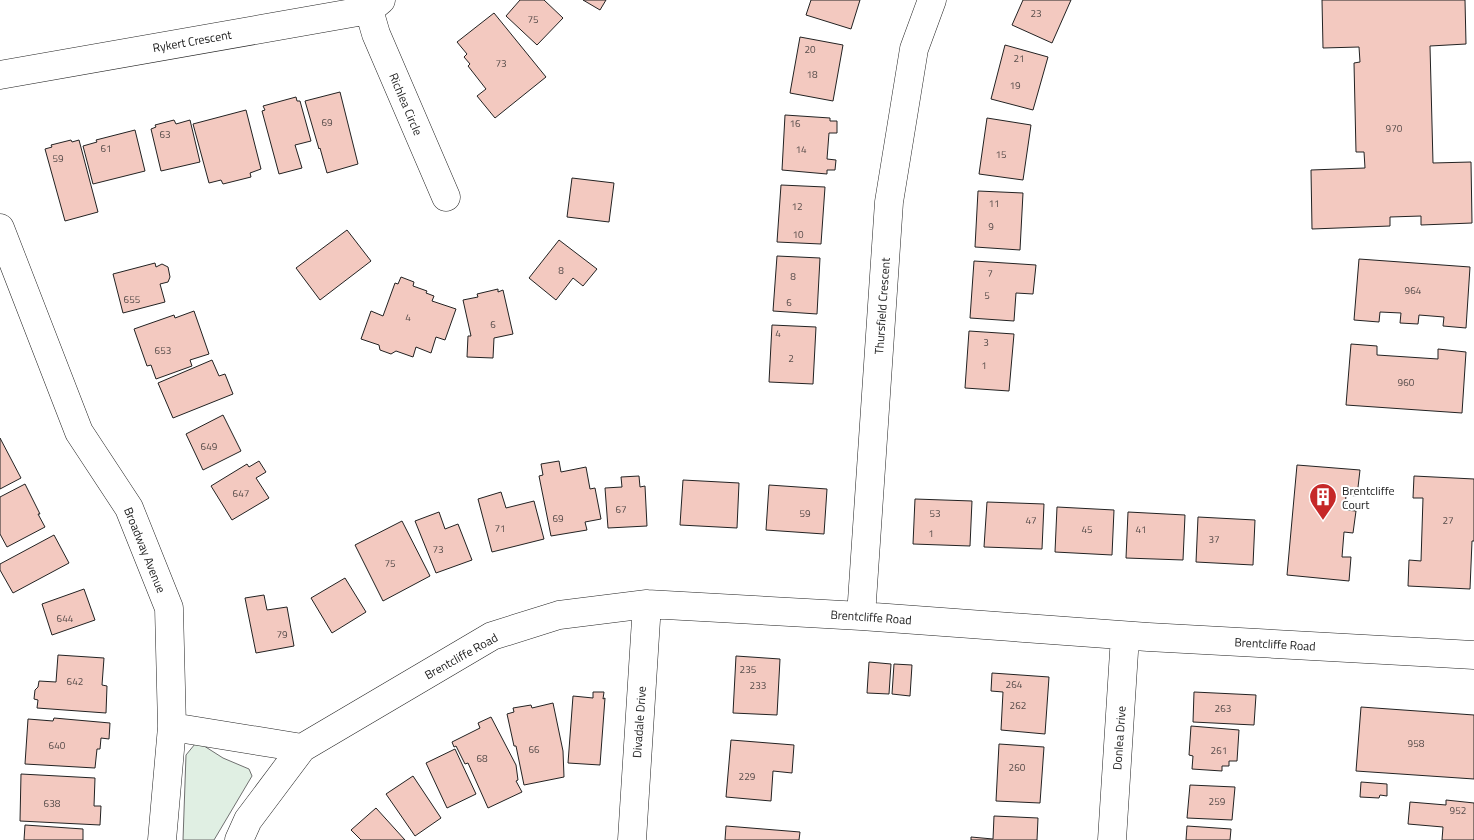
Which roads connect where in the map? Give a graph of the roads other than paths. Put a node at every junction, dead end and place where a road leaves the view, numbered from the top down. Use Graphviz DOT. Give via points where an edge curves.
graph roads {
  1 [pos="932,0"];
  2 [pos="375,5"];
  3 [pos="0,75"];
  4 [pos="446,196"];
  5 [pos="0,228"];
  6 [pos="647,604"];
  7 [pos="861,616"];
  8 [pos="1125,636"];
  9 [pos="1474,655"];
  10 [pos="172,727"];
  11 [pos="302,748"];
  12 [pos="162,840"];
  13 [pos="239,840"];
  14 [pos="632,840"];
  15 [pos="1112,840"];
  1 -- 7 [label="street, Thursfield Crescent" via="914,48 890,202"];
  2 -- 3 [label="street, Rykert Crescent"];
  2 -- 4 [label="street, Richlea Circle" via="376,34"];
  5 -- 10 [label="street, Broadway Avenue" via="79,432 129,508 169,608"];
  6 -- 7 [label="street, Brentcliffe Road"];
  6 -- 11 [label="street, Brentcliffe Road" via="559,614 492,636"];
  6 -- 14 [label="street, Divadale Drive"];
  7 -- 8 [label="street, Brentcliffe Road"];
  8 -- 9 [label="street, Brentcliffe Road"];
  8 -- 15 [label="street, Donlea Drive"];
  10 -- 11 [label="street"];
  10 -- 12 [label="street, Broadway Avenue"];
  11 -- 13 [label="street, Brentcliffe Road" via="248,820"];
}
